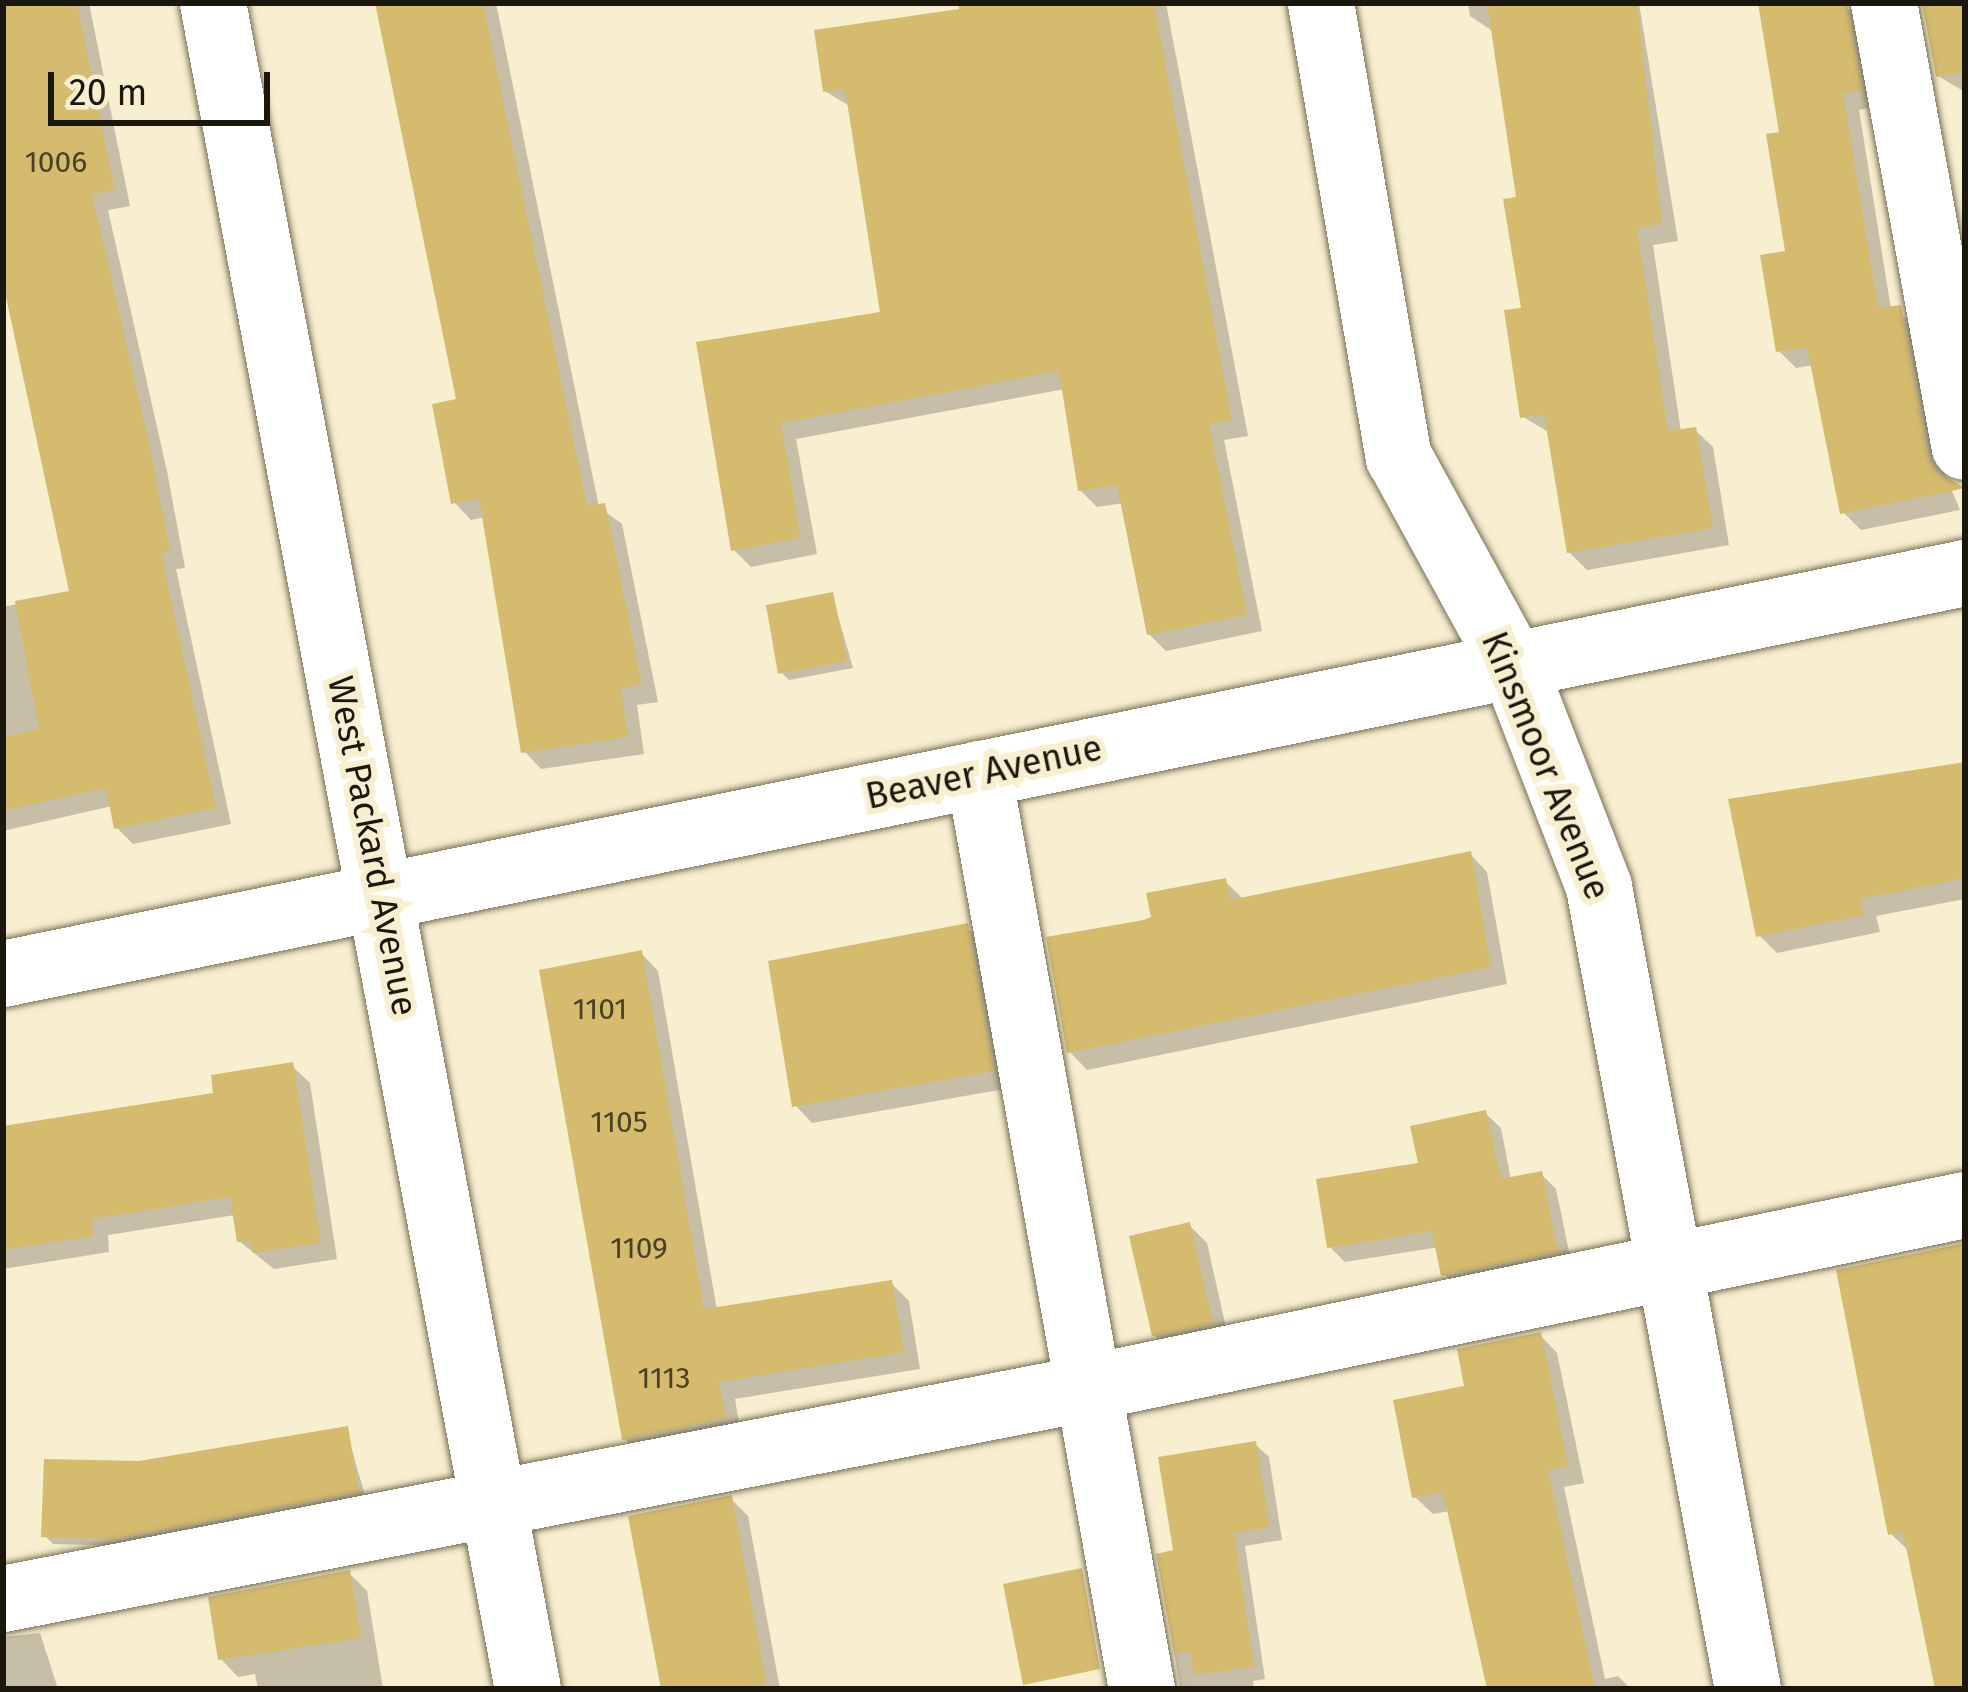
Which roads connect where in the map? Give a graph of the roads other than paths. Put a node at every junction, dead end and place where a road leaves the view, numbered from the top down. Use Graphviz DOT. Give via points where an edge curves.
graph roads {
  1 [pos="213,3"];
  2 [pos="1322,3"];
  3 [pos="1884,3"];
  4 [pos="1965,447"];
  5 [pos="1965,573"];
  6 [pos="1513,665"];
  7 [pos="979,774"];
  8 [pos="382,896"];
  9 [pos="3,974"];
  10 [pos="1965,1204"];
  11 [pos="1670,1268"];
  12 [pos="1088,1388"];
  13 [pos="493,1499"];
  14 [pos="3,1599"];
  15 [pos="527,1689"];
  16 [pos="1142,1689"];
  17 [pos="1748,1689"];
  1 -- 8 [label="street, West Packard Avenue"];
  2 -- 6 [label="street, Kinsmoor Avenue" via="1399,458"];
  3 -- 4 [label="street"];
  5 -- 6 [label="street, Beaver Avenue"];
  6 -- 7 [label="street, Beaver Avenue"];
  6 -- 11 [label="street, Kinsmoor Avenue" via="1599,887"];
  7 -- 8 [label="street, Beaver Avenue"];
  7 -- 12 [label="street"];
  8 -- 9 [label="street, Beaver Avenue"];
  8 -- 13 [label="street, West Packard Avenue"];
  10 -- 11 [label="street"];
  11 -- 12 [label="street"];
  11 -- 17 [label="street, Kinsmoor Avenue"];
  12 -- 13 [label="street"];
  12 -- 16 [label="street"];
  13 -- 14 [label="street"];
  13 -- 15 [label="street, West Packard Avenue"];
}
